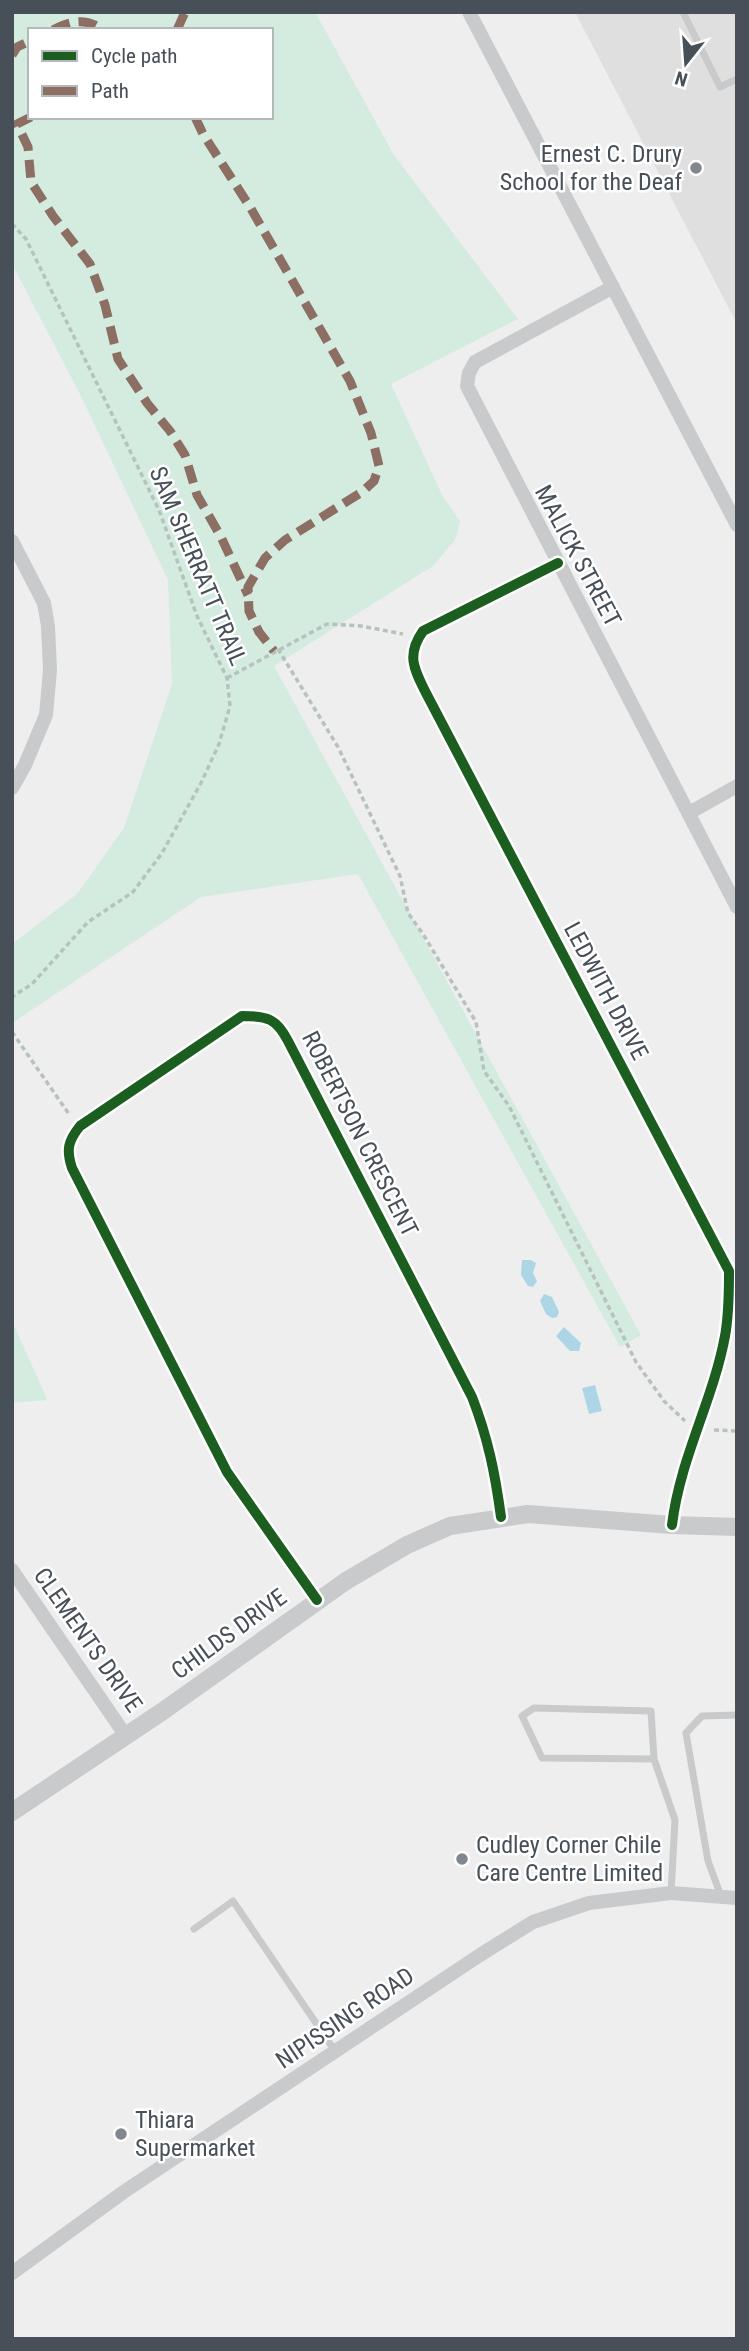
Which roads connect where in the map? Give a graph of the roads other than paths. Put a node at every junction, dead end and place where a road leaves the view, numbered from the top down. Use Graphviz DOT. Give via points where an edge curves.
graph roads {
  1 [pos="469,12"];
  2 [pos="683,12"];
  3 [pos="737,79"];
  4 [pos="613,288"];
  5 [pos="737,525"];
  6 [pos="12,541"];
  7 [pos="558,563"];
  8 [pos="737,786"];
  9 [pos="12,788"];
  10 [pos="689,813"];
  11 [pos="737,907"];
  12 [pos="733,1269"];
  13 [pos="501,1517"];
  14 [pos="673,1525"];
  15 [pos="737,1527"];
  16 [pos="12,1570"];
  17 [pos="317,1600"];
  18 [pos="737,1715"];
  19 [pos="126,1735"];
  20 [pos="654,1759"];
  21 [pos="12,1812"];
  22 [pos="671,1893"];
  23 [pos="722,1896"];
  24 [pos="737,1898"];
  25 [pos="194,1929"];
  26 [pos="336,2051"];
  27 [pos="12,2273"];
  1 -- 4 [label="street"];
  2 -- 3 [label="lane" via="720,87"];
  4 -- 5 [label="street"];
  4 -- 7 [label="street, MALICK STREET" via="496,349 475,362 469,373 467,386 474,402"];
  6 -- 9 [label="street" via="44,603 50,670 46,715"];
  7 -- 10 [label="street, MALICK STREET"];
  7 -- 12 [label="street, LEDWITH DRIVE" via="423,631 413,665"];
  8 -- 10 [label="street"];
  10 -- 11 [label="street, MALICK STREET"];
  12 -- 14 [label="street, LEDWITH DRIVE" via="726,1335 676,1495"];
  13 -- 14 [label="street, CHILDS DRIVE" via="527,1514"];
  13 -- 17 [label="street, CHILDS DRIVE" via="450,1526 407,1545"];
  13 -- 17 [label="street, ROBERTSON CRESCENT" via="486,1433 472,1397 288,1041 274,1020 242,1016 80,1126 67,1155 226,1472"];
  14 -- 15 [label="street, CHILDS DRIVE"];
  16 -- 19 [label="street, CLEMENTS DRIVE"];
  17 -- 19 [label="street, CHILDS DRIVE"];
  18 -- 23 [label="lane" via="702,1716 686,1733 708,1861"];
  19 -- 21 [label="street, CHILDS DRIVE"];
  20 -- 20 [label="lane" via="651,1711 534,1708 522,1716 542,1758"];
  20 -- 22 [label="lane" via="675,1820"];
  22 -- 23 [label="street, NIPISSING ROAD"];
  22 -- 26 [label="street, NIPISSING ROAD" via="589,1903 533,1922"];
  23 -- 24 [label="street, NIPISSING ROAD"];
  25 -- 26 [label="lane" via="233,1901"];
  26 -- 27 [label="street, NIPISSING ROAD" via="125,2191"];
}
